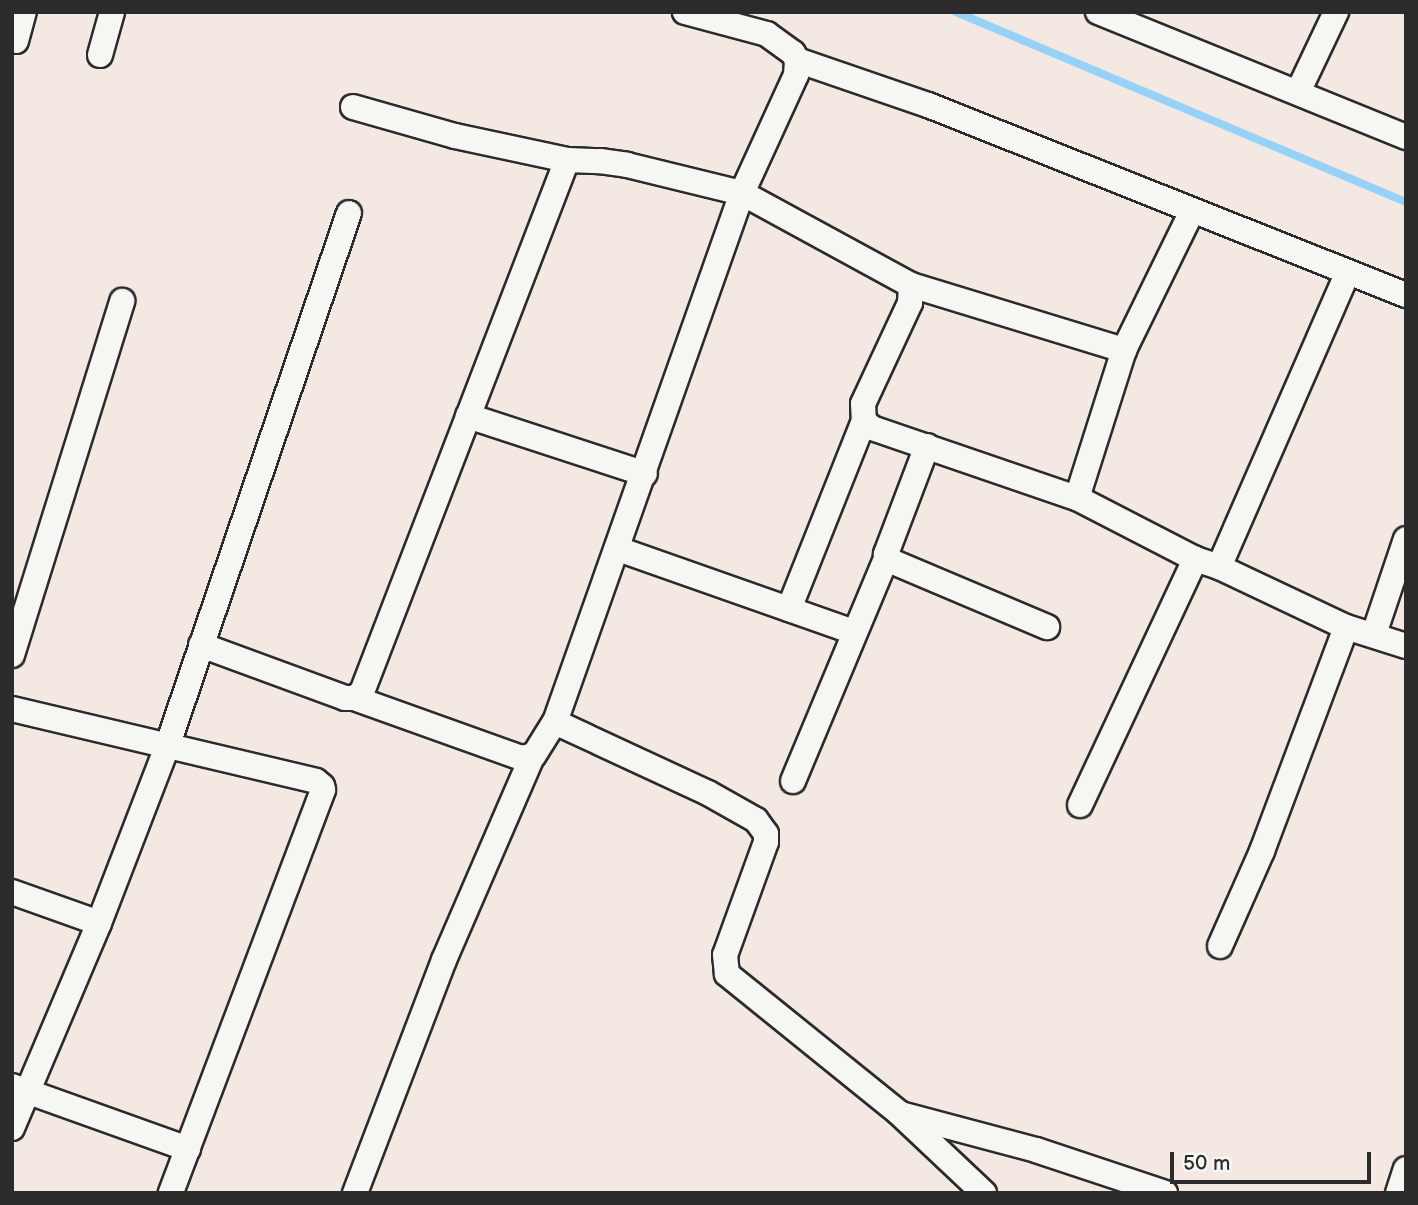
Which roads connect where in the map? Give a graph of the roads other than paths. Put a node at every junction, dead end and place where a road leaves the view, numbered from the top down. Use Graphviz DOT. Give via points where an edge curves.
graph roads {
  1 [pos="24,12"];
  2 [pos="112,12"];
  3 [pos="685,12"];
  4 [pos="1098,12"];
  5 [pos="1336,12"];
  6 [pos="16,41"];
  7 [pos="100,55"];
  8 [pos="797,60"];
  9 [pos="1298,92"];
  10 [pos="353,107"];
  11 [pos="1406,137"];
  12 [pos="567,160"];
  13 [pos="743,194"];
  14 [pos="1192,211"];
  15 [pos="349,213"];
  16 [pos="1347,274"];
  17 [pos="911,285"];
  18 [pos="1406,295"];
  19 [pos="122,301"];
  20 [pos="1124,351"];
  21 [pos="468,416"];
  22 [pos="864,421"];
  23 [pos="927,446"];
  24 [pos="646,474"];
  25 [pos="1077,498"];
  26 [pos="1406,539"];
  27 [pos="618,549"];
  28 [pos="886,559"];
  29 [pos="1195,559"];
  30 [pos="1219,567"];
  31 [pos="789,609"];
  32 [pos="1047,627"];
  33 [pos="1346,627"];
  34 [pos="854,632"];
  35 [pos="1374,634"];
  36 [pos="201,645"];
  37 [pos="1406,646"];
  38 [pos="12,655"];
  39 [pos="354,698"];
  40 [pos="12,709"];
  41 [pos="555,722"];
  42 [pos="167,747"];
  43 [pos="531,757"];
  44 [pos="793,781"];
  45 [pos="1080,805"];
  46 [pos="12,892"];
  47 [pos="99,923"];
  48 [pos="1220,946"];
  49 [pos="19,1089"];
  50 [pos="899,1114"];
  51 [pos="12,1128"];
  52 [pos="188,1149"];
  53 [pos="1406,1168"];
  54 [pos="171,1193"];
  55 [pos="355,1193"];
  56 [pos="984,1193"];
  57 [pos="1165,1193"];
  58 [pos="1398,1193"];
  1 -- 6 [label="street"];
  2 -- 7 [label="street"];
  3 -- 8 [label="street" via="767,34"];
  4 -- 9 [label="street"];
  5 -- 9 [label="street"];
  8 -- 13 [label="street" via="796,75"];
  8 -- 14 [label="street" via="928,105"];
  9 -- 11 [label="street"];
  10 -- 12 [label="street" via="455,136"];
  12 -- 13 [label="street" via="627,165"];
  12 -- 21 [label="street"];
  13 -- 17 [label="street"];
  13 -- 24 [label="street"];
  14 -- 16 [label="street"];
  14 -- 20 [label="street"];
  15 -- 36 [label="street"];
  16 -- 18 [label="street"];
  16 -- 30 [label="street"];
  17 -- 20 [label="street"];
  17 -- 22 [label="street" via="910,303 863,404"];
  19 -- 38 [label="street"];
  20 -- 25 [label="street"];
  21 -- 24 [label="street"];
  21 -- 39 [label="street" via="367,682"];
  22 -- 23 [label="street" via="872,428"];
  22 -- 31 [label="street"];
  23 -- 25 [label="street"];
  23 -- 28 [label="street"];
  24 -- 27 [label="street"];
  25 -- 29 [label="street"];
  26 -- 35 [label="street"];
  27 -- 31 [label="street"];
  27 -- 41 [label="street"];
  28 -- 32 [label="street"];
  28 -- 34 [label="street"];
  29 -- 30 [label="street"];
  29 -- 45 [label="street"];
  30 -- 33 [label="street"];
  31 -- 34 [label="street"];
  33 -- 35 [label="street"];
  33 -- 48 [label="street" via="1262,851"];
  34 -- 44 [label="street"];
  35 -- 37 [label="street"];
  36 -- 39 [label="street"];
  36 -- 42 [label="street"];
  39 -- 43 [label="street" via="522,758"];
  40 -- 42 [label="street"];
  41 -- 43 [label="street"];
  41 -- 50 [label="street" via="756,820 766,842 725,955 727,974"];
  42 -- 47 [label="street"];
  42 -- 52 [label="street" via="316,781 323,790"];
  43 -- 55 [label="street" via="444,960"];
  46 -- 47 [label="street"];
  47 -- 49 [label="street"];
  49 -- 51 [label="street"];
  49 -- 52 [label="street"];
  50 -- 56 [label="street"];
  50 -- 57 [label="street" via="1036,1150"];
  52 -- 54 [label="street"];
  53 -- 58 [label="street"];
}
